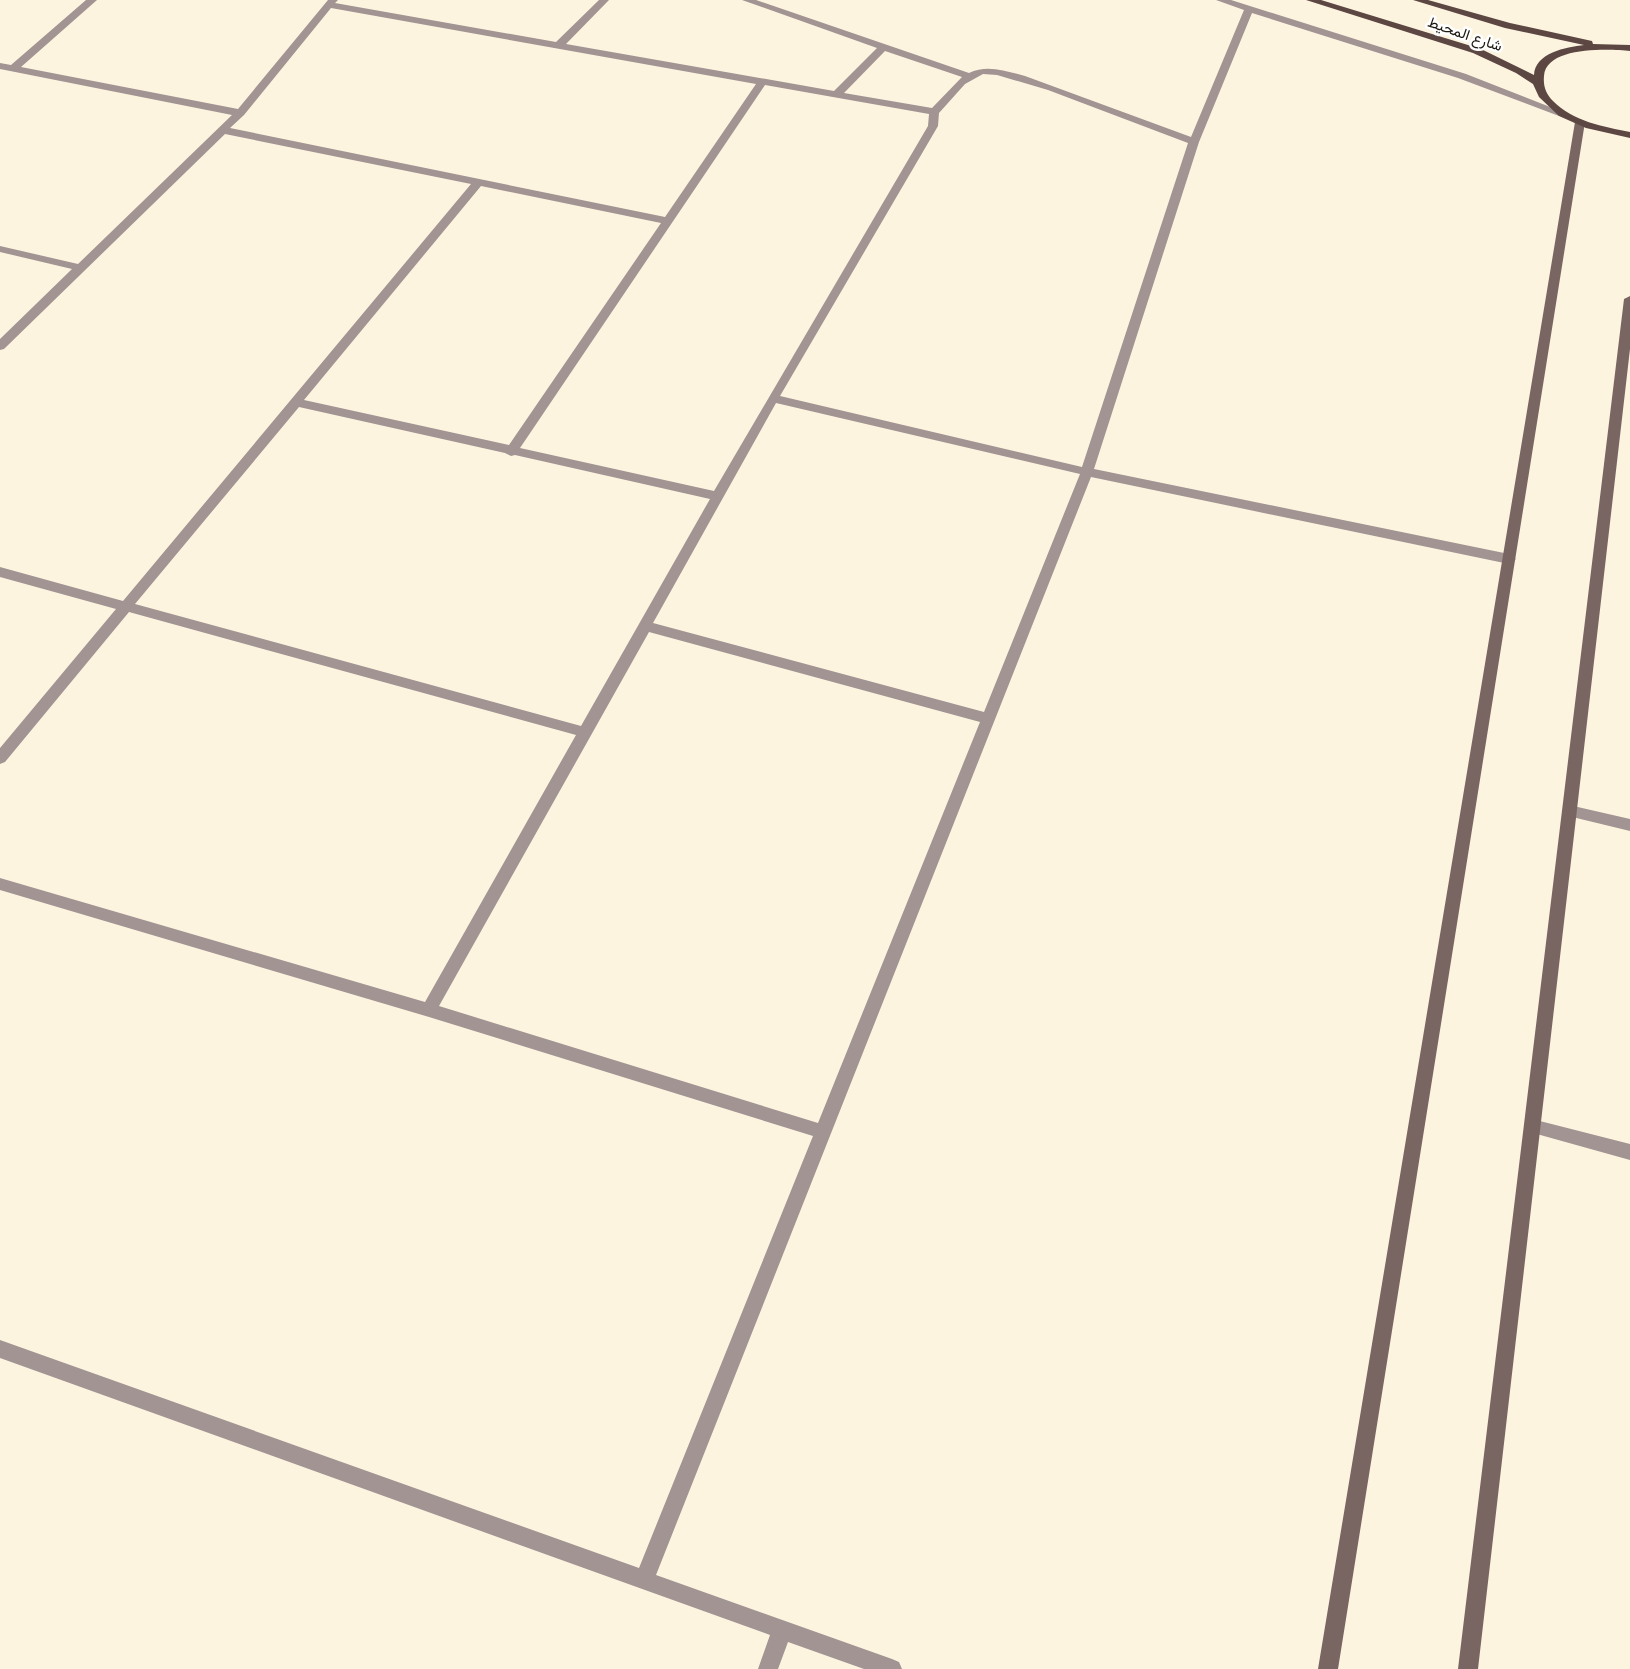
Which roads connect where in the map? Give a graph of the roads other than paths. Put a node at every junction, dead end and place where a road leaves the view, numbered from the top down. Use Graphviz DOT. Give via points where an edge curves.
graph roads {
  1 [pos="92,0"];
  2 [pos="604,0"];
  3 [pos="747,0"];
  4 [pos="1221,0"];
  5 [pos="1311,0"];
  6 [pos="1418,0"];
  7 [pos="331,2"];
  8 [pos="1249,9"];
  9 [pos="561,44"];
  10 [pos="1603,46"];
  11 [pos="883,47"];
  12 [pos="1630,48"];
  13 [pos="0,66"];
  14 [pos="14,68"];
  15 [pos="968,76"];
  16 [pos="763,81"];
  17 [pos="1538,82"];
  18 [pos="837,94"];
  19 [pos="934,112"];
  20 [pos="240,113"];
  21 [pos="1563,114"];
  22 [pos="1580,122"];
  23 [pos="223,130"];
  24 [pos="1630,135"];
  25 [pos="1194,142"];
  26 [pos="478,183"];
  27 [pos="667,220"];
  28 [pos="0,249"];
  29 [pos="81,267"];
  30 [pos="1630,299"];
  31 [pos="0,346"];
  32 [pos="774,398"];
  33 [pos="296,402"];
  34 [pos="512,452"];
  35 [pos="1087,472"];
  36 [pos="718,496"];
  37 [pos="1509,558"];
  38 [pos="0,572"];
  39 [pos="125,607"];
  40 [pos="645,626"];
  41 [pos="989,719"];
  42 [pos="585,732"];
  43 [pos="0,758"];
  44 [pos="1569,811"];
  45 [pos="1630,825"];
  46 [pos="0,884"];
  47 [pos="429,1010"];
  48 [pos="1532,1126"];
  49 [pos="824,1132"];
  50 [pos="1630,1152"];
  51 [pos="0,1349"];
  52 [pos="644,1580"];
  53 [pos="782,1630"];
  54 [pos="768,1669"];
  55 [pos="892,1669"];
  56 [pos="1329,1669"];
  57 [pos="1468,1669"];
  1 -- 14 [label="street"];
  2 -- 9 [label="street"];
  3 -- 11 [label="street"];
  4 -- 8 [label="street"];
  5 -- 17 [label="main road, شارع المحيط" via="1477,51"];
  6 -- 10 [label="main road, شارع المحيط" via="1508,26"];
  7 -- 9 [label="street"];
  7 -- 20 [label="street"];
  8 -- 21 [label="street" via="1462,76"];
  8 -- 25 [label="street"];
  9 -- 16 [label="street"];
  10 -- 12 [label="main road"];
  10 -- 17 [label="main road" via="1554,56 1538,72"];
  11 -- 15 [label="street"];
  11 -- 18 [label="street"];
  13 -- 14 [label="street"];
  14 -- 20 [label="street"];
  15 -- 19 [label="street"];
  15 -- 25 [label="street" via="984,70 1016,76"];
  16 -- 18 [label="street"];
  16 -- 27 [label="street"];
  17 -- 21 [label="main road" via="1550,104"];
  18 -- 19 [label="street"];
  19 -- 32 [label="street" via="933,126"];
  20 -- 23 [label="street"];
  21 -- 22 [label="main road"];
  22 -- 24 [label="main road"];
  22 -- 37 [label="street"];
  23 -- 26 [label="street"];
  23 -- 29 [label="street"];
  25 -- 35 [label="street"];
  26 -- 27 [label="street"];
  26 -- 33 [label="street"];
  27 -- 34 [label="street"];
  28 -- 29 [label="street"];
  29 -- 31 [label="street"];
  30 -- 44 [label="street"];
  32 -- 35 [label="street"];
  32 -- 36 [label="street"];
  33 -- 34 [label="street"];
  33 -- 39 [label="street"];
  34 -- 36 [label="street"];
  35 -- 37 [label="street"];
  35 -- 41 [label="street"];
  36 -- 40 [label="street"];
  37 -- 56 [label="street"];
  38 -- 39 [label="street"];
  39 -- 42 [label="street"];
  39 -- 43 [label="street"];
  40 -- 41 [label="street"];
  40 -- 42 [label="street"];
  41 -- 49 [label="street"];
  42 -- 47 [label="street"];
  44 -- 45 [label="street"];
  44 -- 48 [label="street"];
  46 -- 47 [label="street"];
  47 -- 49 [label="street"];
  48 -- 50 [label="street"];
  48 -- 57 [label="street"];
  49 -- 52 [label="street"];
  51 -- 52 [label="street"];
  52 -- 53 [label="street"];
  53 -- 54 [label="street"];
  53 -- 55 [label="street"];
}
